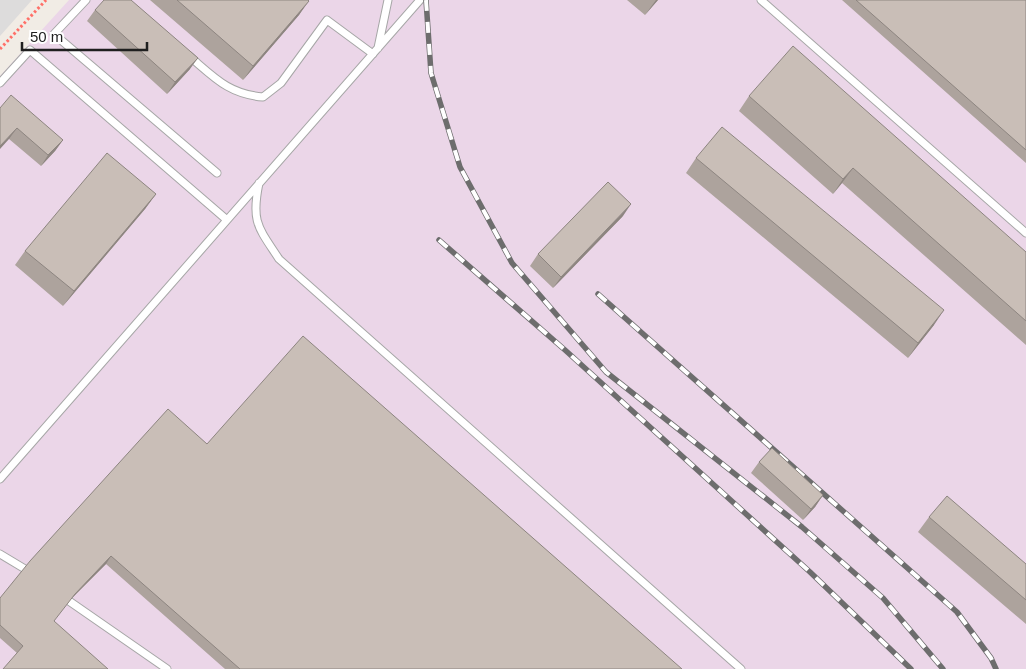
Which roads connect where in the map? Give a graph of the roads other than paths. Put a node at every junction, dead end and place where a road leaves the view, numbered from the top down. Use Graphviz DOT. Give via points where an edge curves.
graph roads {
  1 [pos="86,0"];
  2 [pos="388,0"];
  3 [pos="420,0"];
  4 [pos="761,0"];
  5 [pos="183,51"];
  6 [pos="376,51"];
  7 [pos="0,83"];
  8 [pos="217,173"];
  9 [pos="259,183"];
  10 [pos="227,220"];
  11 [pos="1026,233"];
  12 [pos="0,479"];
  13 [pos="0,554"];
  14 [pos="25,569"];
  15 [pos="69,601"];
  16 [pos="167,669"];
  17 [pos="741,669"];
  1 -- 8 [label="lane" via="54,34"];
  2 -- 6 [label="lane"];
  3 -- 6 [label="lane"];
  4 -- 11 [label="lane"];
  5 -- 6 [label="lane" via="227,89 264,97 281,83 327,20"];
  6 -- 9 [label="lane"];
  7 -- 10 [label="lane" via="30,50"];
  9 -- 10 [label="lane"];
  9 -- 17 [label="lane" via="254,206 257,226 279,258"];
  10 -- 12 [label="lane"];
  13 -- 14 [label="lane"];
  15 -- 16 [label="lane"];
}
